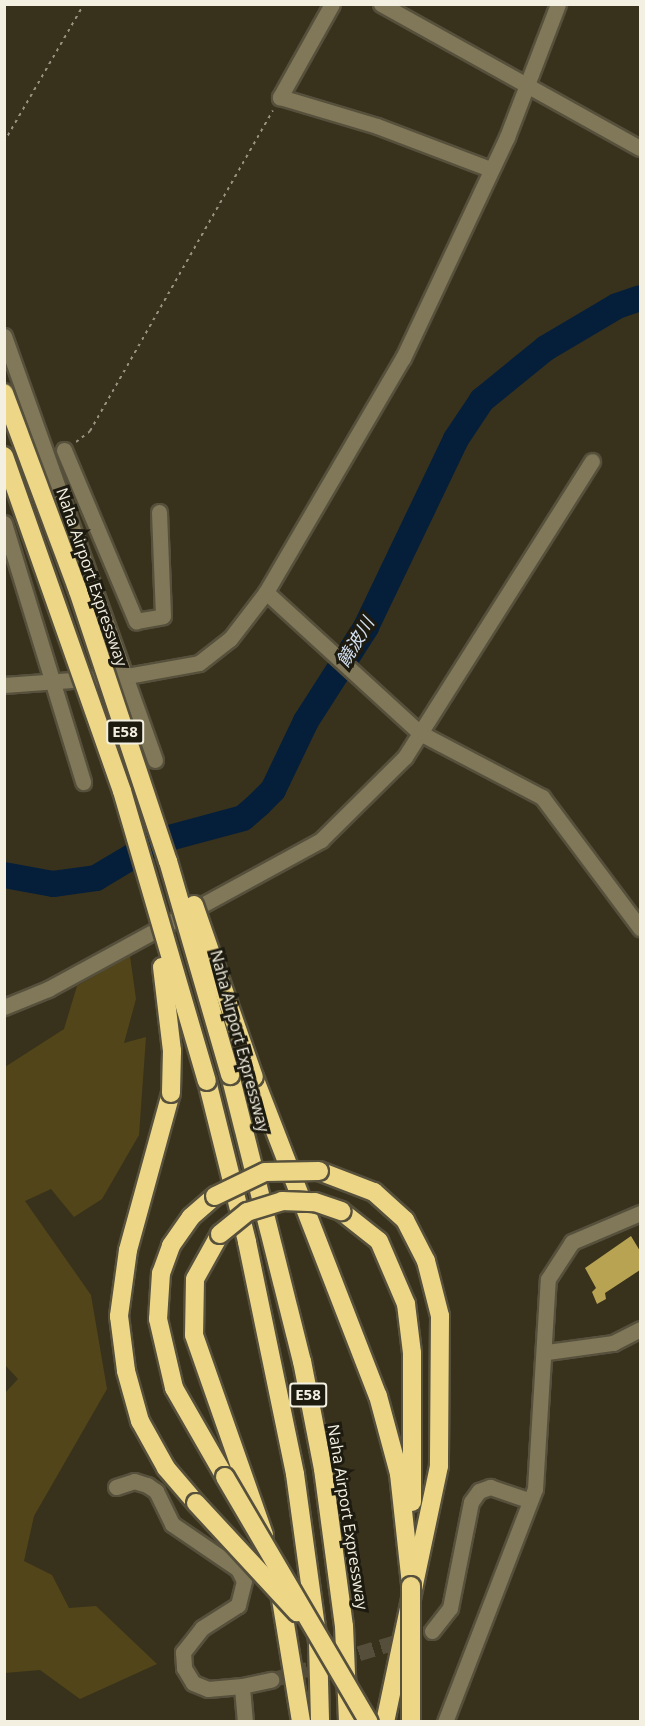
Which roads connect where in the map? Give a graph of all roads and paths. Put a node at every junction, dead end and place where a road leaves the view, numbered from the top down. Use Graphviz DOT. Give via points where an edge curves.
graph roads {
  1 [pos="84,4"];
  2 [pos="332,4"];
  3 [pos="381,4"];
  4 [pos="558,4"];
  5 [pos="525,83"];
  6 [pos="280,97"];
  7 [pos="4,142"];
  8 [pos="640,148"];
  9 [pos="490,169"];
  10 [pos="4,336"];
  11 [pos="4,393"];
  12 [pos="45,448"];
  13 [pos="64,450"];
  14 [pos="4,456"];
  15 [pos="4,461"];
  16 [pos="592,462"];
  17 [pos="159,512"];
  18 [pos="4,523"];
  19 [pos="266,592"];
  20 [pos="55,597"];
  21 [pos="127,676"];
  22 [pos="53,682"];
  23 [pos="4,685"];
  24 [pos="115,702"];
  25 [pos="420,733"];
  26 [pos="155,760"];
  27 [pos="82,782"];
  28 [pos="640,928"];
  29 [pos="4,1007"];
  30 [pos="640,1213"];
  31 [pos="640,1329"];
  32 [pos="547,1352"];
  33 [pos="116,1487"];
  34 [pos="527,1500"];
  35 [pos="411,1586"];
  36 [pos="432,1631"];
  37 [pos="327,1648"];
  38 [pos="271,1680"];
  39 [pos="242,1686"];
  40 [pos="245,1722"];
  41 [pos="301,1722"];
  42 [pos="320,1722"];
  43 [pos="348,1722"];
  44 [pos="369,1722"];
  45 [pos="385,1722"];
  46 [pos="411,1722"];
  47 [pos="445,1722"];
  1 -- 7 [label="path"];
  2 -- 6 [label="street"];
  3 -- 5 [label="street"];
  4 -- 5 [label="street"];
  5 -- 8 [label="street"];
  5 -- 9 [label="street" via="507,137"];
  6 -- 9 [label="street" via="377,126"];
  6 -- 13 [label="path" via="90,431"];
  9 -- 19 [label="street" via="403,358"];
  10 -- 12 [label="street"];
  11 -- 24 [label="highway, Naha Airport Expressway / E58, bridge"];
  12 -- 15 [label="street"];
  12 -- 21 [label="street"];
  13 -- 17 [label="street" via="136,621 163,615"];
  14 -- 20 [label="highway, E58, bridge"];
  16 -- 25 [label="street"];
  18 -- 22 [label="street"];
  19 -- 21 [label="street" via="230,639 199,663"];
  19 -- 25 [label="street"];
  20 -- 37 [label="highway, bridge" via="168,994 171,1093 128,1250 119,1316 126,1371 140,1421 166,1468"];
  20 -- 42 [label="highway, E58, bridge" via="122,791 207,1082 248,1242 295,1474 318,1643"];
  21 -- 22 [label="street"];
  21 -- 26 [label="street"];
  22 -- 23 [label="street"];
  22 -- 27 [label="street"];
  24 -- 35 [label="highway, bridge" via="192,898 254,1077 360,1347 390,1437 404,1505"];
  24 -- 43 [label="highway, Naha Airport Expressway / E58, bridge" via="185,915 302,1361 323,1469 343,1615"];
  25 -- 28 [label="street" via="542,797"];
  25 -- 29 [label="street" via="405,757 321,840 48,988"];
  30 -- 32 [label="street" via="572,1242 558,1258 545,1301"];
  31 -- 32 [label="street" via="613,1343"];
  32 -- 34 [label="street" via="539,1384 538,1476"];
  33 -- 39 [label="street" via="135,1481 156,1491 172,1524 238,1569 244,1581 238,1605 202,1628 183,1652 184,1668 193,1683 208,1689"];
  34 -- 36 [label="street" via="490,1487 479,1491 471,1502 450,1608"];
  34 -- 47 [label="street" via="492,1608"];
  35 -- 41 [label="highway, bridge" via="411,1329 400,1281 379,1242 341,1211 315,1202 282,1201 247,1212 220,1234 195,1279 194,1335 276,1574"];
  35 -- 46 [label="highway, bridge"];
  37 -- 44 [label="highway, bridge"];
  37 -- 45 [label="highway, bridge" via="174,1388 158,1319 161,1273 171,1246 191,1217 215,1196 265,1172 319,1171 374,1192 405,1220 426,1261 440,1316 439,1466"];
  38 -- 39 [label="street"];
  39 -- 40 [label="street"];
}
